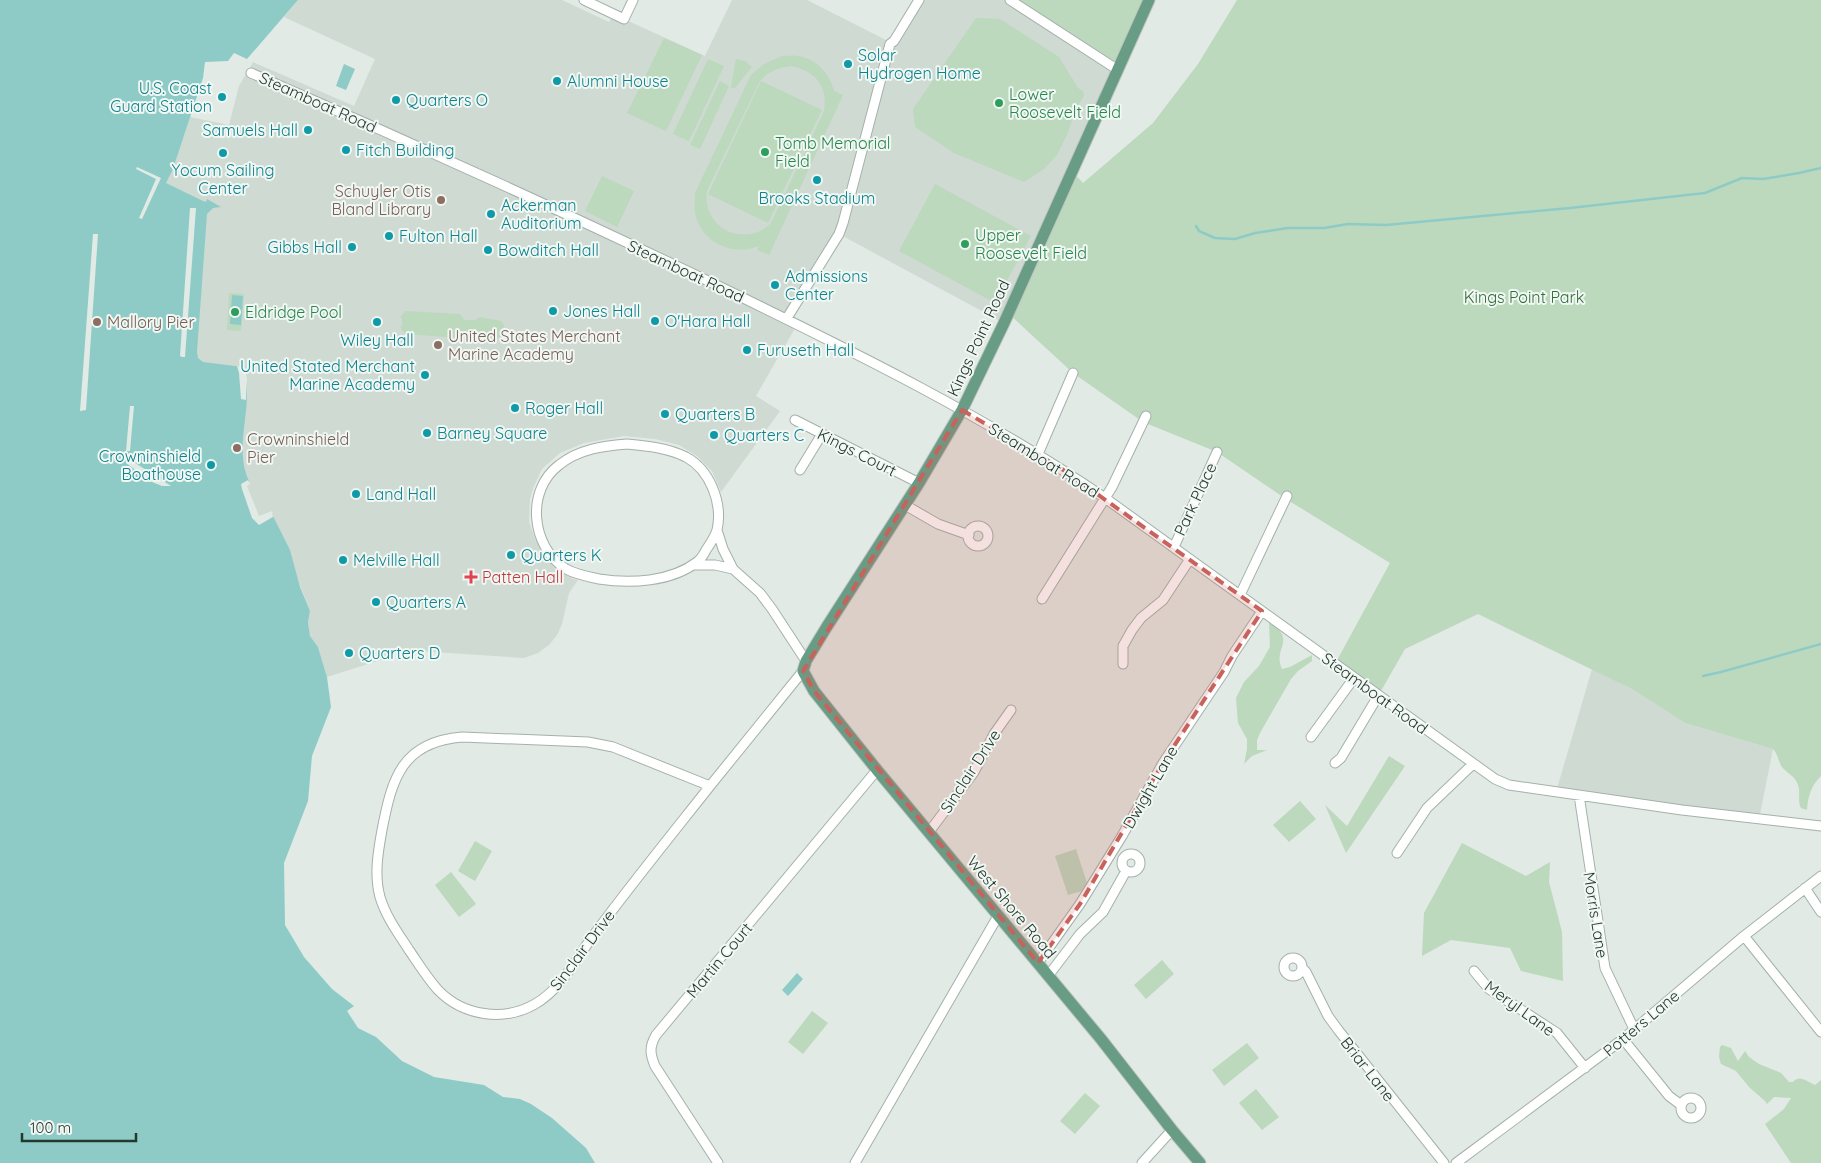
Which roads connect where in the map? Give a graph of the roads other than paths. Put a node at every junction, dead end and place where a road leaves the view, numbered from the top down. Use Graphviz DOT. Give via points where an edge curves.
graph roads {
  1 [pos="584,0"];
  2 [pos="633,0"];
  3 [pos="919,0"];
  4 [pos="1010,0"];
  5 [pos="1149,0"];
  6 [pos="1118,70"];
  7 [pos="252,73"];
  8 [pos="787,318"];
  9 [pos="1074,373"];
  10 [pos="962,410"];
  11 [pos="1146,416"];
  12 [pos="796,420"];
  13 [pos="822,434"];
  14 [pos="1217,452"];
  15 [pos="1038,454"];
  16 [pos="800,470"];
  17 [pos="919,483"];
  18 [pos="1287,496"];
  19 [pos="1105,498"];
  20 [pos="905,504"];
  21 [pos="717,530"];
  22 [pos="969,535"];
  23 [pos="1174,546"];
  24 [pos="1190,559"];
  25 [pos="692,566"];
  26 [pos="733,569"];
  27 [pos="1240,595"];
  28 [pos="1042,599"];
  29 [pos="1262,611"];
  30 [pos="1123,664"];
  31 [pos="805,666"];
  32 [pos="1354,678"];
  33 [pos="1378,696"];
  34 [pos="1011,710"];
  35 [pos="1311,737"];
  36 [pos="1335,763"];
  37 [pos="1473,764"];
  38 [pos="878,770"];
  39 [pos="710,786"];
  40 [pos="1578,795"];
  41 [pos="1821,826"];
  42 [pos="929,832"];
  43 [pos="1397,853"];
  44 [pos="1126,871"];
  45 [pos="1821,876"];
  46 [pos="1805,888"];
  47 [pos="1821,912"];
  48 [pos="998,916"];
  49 [pos="1744,936"];
  50 [pos="1038,963"];
  51 [pos="1302,968"];
  52 [pos="1474,971"];
  53 [pos="1048,976"];
  54 [pos="1634,1029"];
  55 [pos="1821,1032"];
  56 [pos="1623,1039"];
  57 [pos="1585,1068"];
  58 [pos="1681,1105"];
  59 [pos="1172,1130"];
  60 [pos="718,1163"];
  61 [pos="855,1163"];
  62 [pos="1142,1163"];
  63 [pos="1200,1163"];
  64 [pos="1444,1163"];
  65 [pos="1456,1163"];
  1 -- 2 [label="street" via="624,19"];
  3 -- 8 [label="street" via="890,44 839,234"];
  4 -- 6 [label="street"];
  5 -- 6 [label="main road, Kings Point Road"];
  6 -- 10 [label="main road, Kings Point Road"];
  7 -- 8 [label="street, Steamboat Road" via="462,165"];
  8 -- 10 [label="street, Steamboat Road"];
  9 -- 15 [label="street"];
  10 -- 15 [label="street, Steamboat Road"];
  10 -- 17 [label="main road, Kings Point Road"];
  11 -- 19 [label="street"];
  12 -- 13 [label="street, Kings Court"];
  13 -- 16 [label="street"];
  13 -- 17 [label="street, Kings Court"];
  14 -- 23 [label="street, Park Place"];
  15 -- 19 [label="street, Steamboat Road"];
  17 -- 20 [label="main road, Kings Point Road"];
  18 -- 27 [label="street"];
  19 -- 23 [label="street, Steamboat Road"];
  19 -- 28 [label="street"];
  20 -- 22 [label="street" via="942,526"];
  20 -- 31 [label="main road, Kings Point Road"];
  21 -- 25 [label="street" via="700,560"];
  21 -- 25 [label="street" via="717,503 706,475 692,461 668,450 627,444 598,447 570,458 548,475 540,490 536,522 544,544 566,568 596,578 633,581 672,575"];
  21 -- 26 [label="street"];
  23 -- 24 [label="street, Steamboat Road"];
  24 -- 27 [label="street, Steamboat Road"];
  24 -- 30 [label="street" via="1163,600 1132,630 1123,646"];
  25 -- 26 [label="street" via="715,565"];
  26 -- 31 [label="street" via="760,593 772,609"];
  27 -- 29 [label="street, Steamboat Road"];
  29 -- 32 [label="street, Steamboat Road"];
  29 -- 50 [label="street, Dwight Lane" via="1163,763 1080,904"];
  31 -- 38 [label="main road, West Shore Road" via="814,692"];
  31 -- 39 [label="street, Sinclair Drive"];
  32 -- 33 [label="street, Steamboat Road"];
  32 -- 35 [label="street"];
  33 -- 36 [label="street"];
  33 -- 37 [label="street, Steamboat Road"];
  34 -- 42 [label="street, Sinclair Drive" via="974,772"];
  37 -- 40 [label="street, Steamboat Road" via="1509,785"];
  37 -- 43 [label="street" via="1427,808"];
  38 -- 42 [label="main road, West Shore Road"];
  38 -- 60 [label="street, Martin Court" via="651,1043 650,1054 655,1066"];
  39 -- 39 [label="street, Sinclair Drive" via="614,747 588,742 462,737 431,744 416,752 393,782 377,860 384,909 423,970 446,997 484,1014 518,1011 536,1004 560,981"];
  40 -- 41 [label="street, Steamboat Road"];
  40 -- 54 [label="street, Morris Lane" via="1605,968"];
  42 -- 48 [label="main road, West Shore Road"];
  44 -- 53 [label="street" via="1103,912 1080,934"];
  45 -- 46 [label="street, Potters Lane"];
  46 -- 47 [label="street"];
  46 -- 49 [label="street, Potters Lane"];
  48 -- 50 [label="main road, West Shore Road"];
  48 -- 61 [label="street"];
  49 -- 54 [label="street, Potters Lane"];
  49 -- 55 [label="street"];
  50 -- 53 [label="main road, West Shore Road"];
  51 -- 64 [label="street, Briar Lane" via="1328,1016"];
  52 -- 57 [label="street, Meryl Lane" via="1489,989 1556,1033"];
  53 -- 59 [label="main road, West Shore Road"];
  54 -- 56 [label="street, Potters Lane"];
  56 -- 57 [label="street, Potters Lane"];
  56 -- 58 [label="street" via="1669,1096"];
  57 -- 65 [label="street, Potters Lane"];
  59 -- 62 [label="street"];
  59 -- 63 [label="main road, West Shore Road"];
}
